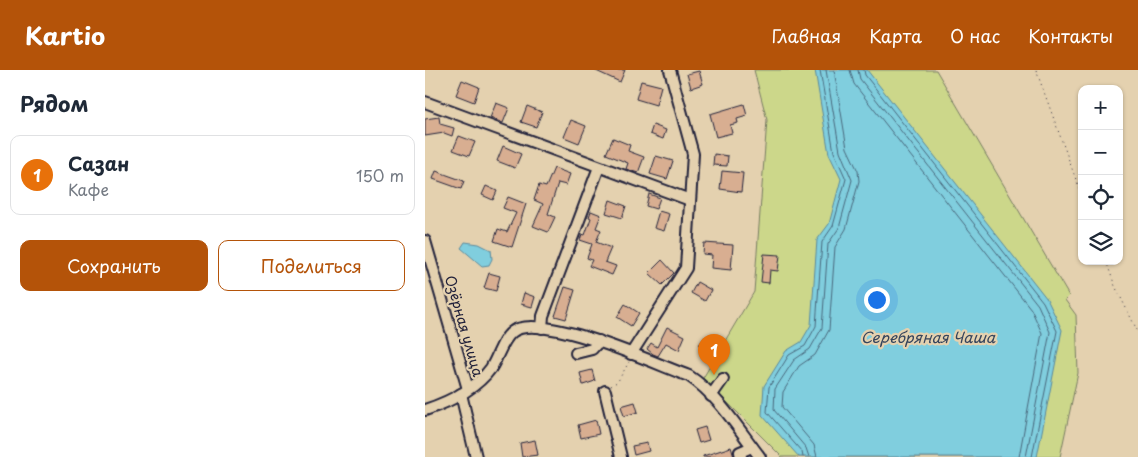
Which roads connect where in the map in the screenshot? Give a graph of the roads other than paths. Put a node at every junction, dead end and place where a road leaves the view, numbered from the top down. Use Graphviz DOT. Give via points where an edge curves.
graph roads {
  1 [pos="670,70"];
  2 [pos="425,102"];
  3 [pos="599,167"];
  4 [pos="691,200"];
  5 [pos="425,241"];
  6 [pos="542,328"];
  7 [pos="599,340"];
  8 [pos="576,354"];
  9 [pos="631,354"];
  10 [pos="723,379"];
  11 [pos="605,391"];
  12 [pos="465,392"];
  13 [pos="711,396"];
  14 [pos="425,410"];
  15 [pos="752,447"];
  16 [pos="476,457"];
  17 [pos="621,457"];
  18 [pos="741,457"];
  19 [pos="759,457"];
  1 -- 4 [label="street" via="692,146"];
  2 -- 3 [label="street"];
  3 -- 4 [label="street"];
  3 -- 6 [label="street" via="543,316"];
  4 -- 9 [label="street" via="686,268"];
  5 -- 12 [label="street, Озёрная улица"];
  6 -- 7 [label="street"];
  6 -- 12 [label="street" via="513,331 491,368"];
  7 -- 8 [label="street" via="592,349"];
  7 -- 9 [label="street"];
  9 -- 13 [label="street" via="689,376"];
  10 -- 13 [label="street"];
  11 -- 17 [label="street"];
  12 -- 14 [label="street"];
  12 -- 16 [label="street, Озёрная улица"];
  13 -- 15 [label="street"];
  15 -- 18 [label="street" via="740,452"];
  15 -- 19 [label="street"];
}
